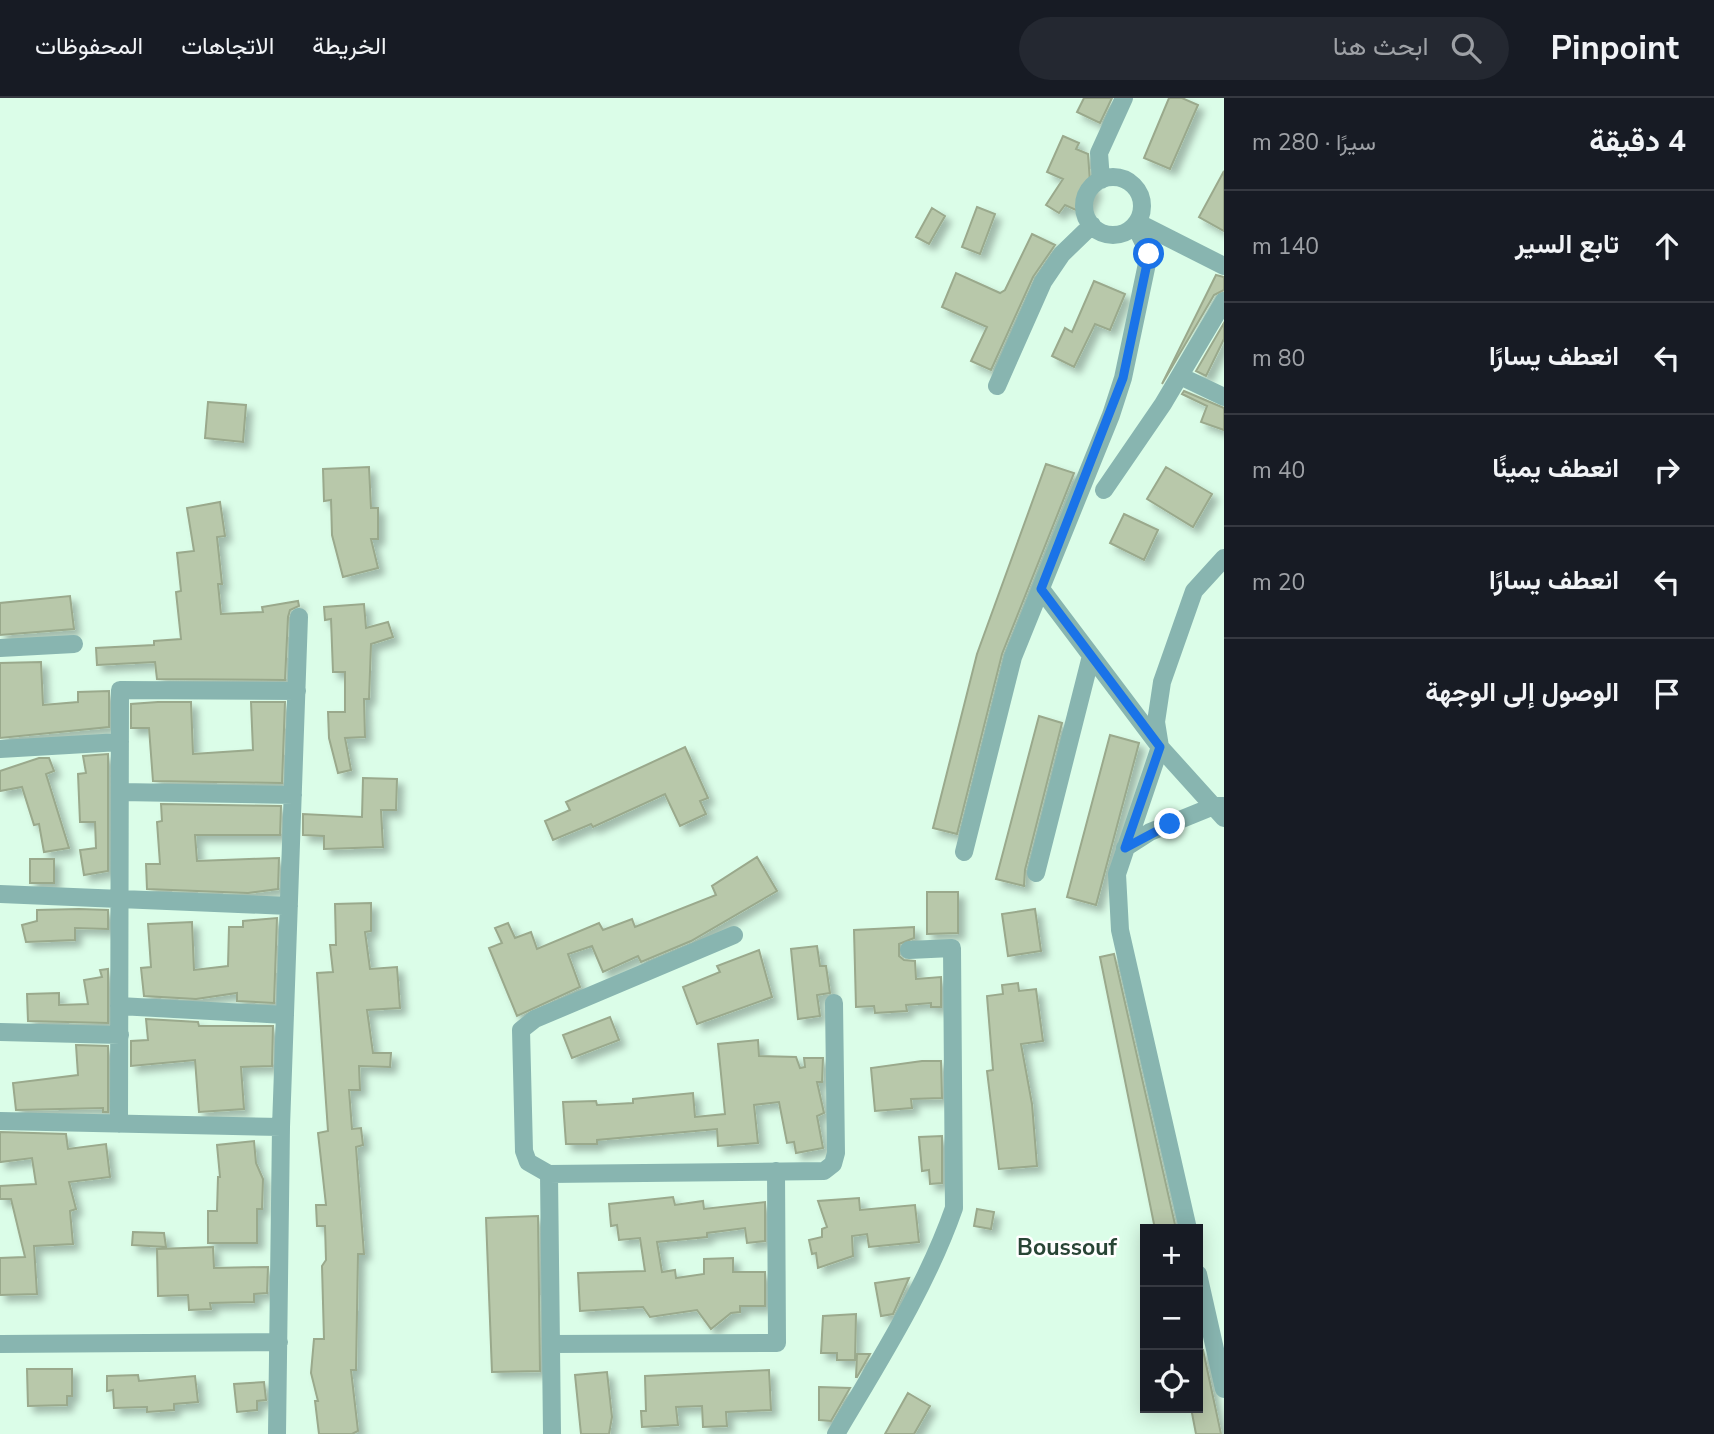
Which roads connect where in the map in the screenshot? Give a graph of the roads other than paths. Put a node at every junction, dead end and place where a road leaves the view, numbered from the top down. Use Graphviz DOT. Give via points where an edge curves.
graph roads {
  1 [pos="1124,98"];
  2 [pos="1101,180"];
  3 [pos="1136,224"];
  4 [pos="1092,225"];
  5 [pos="1224,265"];
  6 [pos="1224,300"];
  7 [pos="1180,376"];
  8 [pos="997,386"];
  9 [pos="1224,397"];
  10 [pos="1104,490"];
  11 [pos="1224,558"];
  12 [pos="1041,589"];
  13 [pos="299,617"];
  14 [pos="74,644"];
  15 [pos="0,648"];
  16 [pos="1091,656"];
  17 [pos="297,691"];
  18 [pos="120,742"];
  19 [pos="1160,747"];
  20 [pos="0,749"];
  21 [pos="120,792"];
  22 [pos="293,795"];
  23 [pos="1221,810"];
  24 [pos="1125,848"];
  25 [pos="964,852"];
  26 [pos="1036,873"];
  27 [pos="0,894"];
  28 [pos="120,901"];
  29 [pos="289,906"];
  30 [pos="734,935"];
  31 [pos="909,950"];
  32 [pos="834,1003"];
  33 [pos="120,1006"];
  34 [pos="285,1015"];
  35 [pos="0,1032"];
  36 [pos="120,1035"];
  37 [pos="0,1121"];
  38 [pos="119,1124"];
  39 [pos="281,1127"];
  40 [pos="776,1171"];
  41 [pos="549,1174"];
  42 [pos="1187,1224"];
  43 [pos="1201,1287"];
  44 [pos="279,1342"];
  45 [pos="0,1344"];
  46 [pos="552,1344"];
  47 [pos="1224,1389"];
  48 [pos="277,1434"];
  49 [pos="552,1434"];
  50 [pos="836,1434"];
  1 -- 2 [label="street" via="1099,153"];
  2 -- 3 [label="street" via="1124,179 1138,191 1142,208"];
  2 -- 4 [label="street" via="1085,197 1086,217"];
  3 -- 4 [label="street" via="1109,235"];
  3 -- 5 [label="street"];
  3 -- 12 [label="street" via="1149,254 1123,378"];
  4 -- 8 [label="street" via="1062,254 1043,282"];
  6 -- 7 [label="street"];
  7 -- 9 [label="street"];
  7 -- 10 [label="street"];
  11 -- 19 [label="street" via="1194,591 1167,669 1156,722"];
  12 -- 16 [label="street"];
  12 -- 25 [label="street" via="1013,657"];
  13 -- 17 [label="street"];
  14 -- 15 [label="street"];
  16 -- 19 [label="street"];
  16 -- 26 [label="street"];
  17 -- 18 [label="street" via="120,690"];
  17 -- 22 [label="street"];
  18 -- 20 [label="street"];
  18 -- 21 [label="street"];
  19 -- 23 [label="street"];
  19 -- 24 [label="street"];
  21 -- 22 [label="street"];
  21 -- 28 [label="street"];
  22 -- 29 [label="street"];
  23 -- 24 [label="street" via="1150,832"];
  24 -- 42 [label="street" via="1116,874 1119,930"];
  27 -- 28 [label="street"];
  28 -- 29 [label="street"];
  28 -- 33 [label="street"];
  29 -- 34 [label="street"];
  30 -- 41 [label="street" via="535,1019 521,1030 524,1151 528,1162"];
  31 -- 50 [label="street" via="952,948 954,1208 944,1238 898,1328"];
  32 -- 40 [label="street" via="834,1164 824,1171"];
  33 -- 34 [label="street"];
  33 -- 36 [label="street"];
  34 -- 39 [label="street"];
  35 -- 36 [label="street"];
  36 -- 38 [label="street"];
  37 -- 38 [label="street"];
  38 -- 39 [label="street"];
  39 -- 44 [label="street"];
  40 -- 41 [label="street"];
  40 -- 46 [label="street" via="777,1343"];
  41 -- 46 [label="street"];
  43 -- 47 [label="street"];
  44 -- 45 [label="street"];
  44 -- 48 [label="street"];
  46 -- 49 [label="street"];
}
